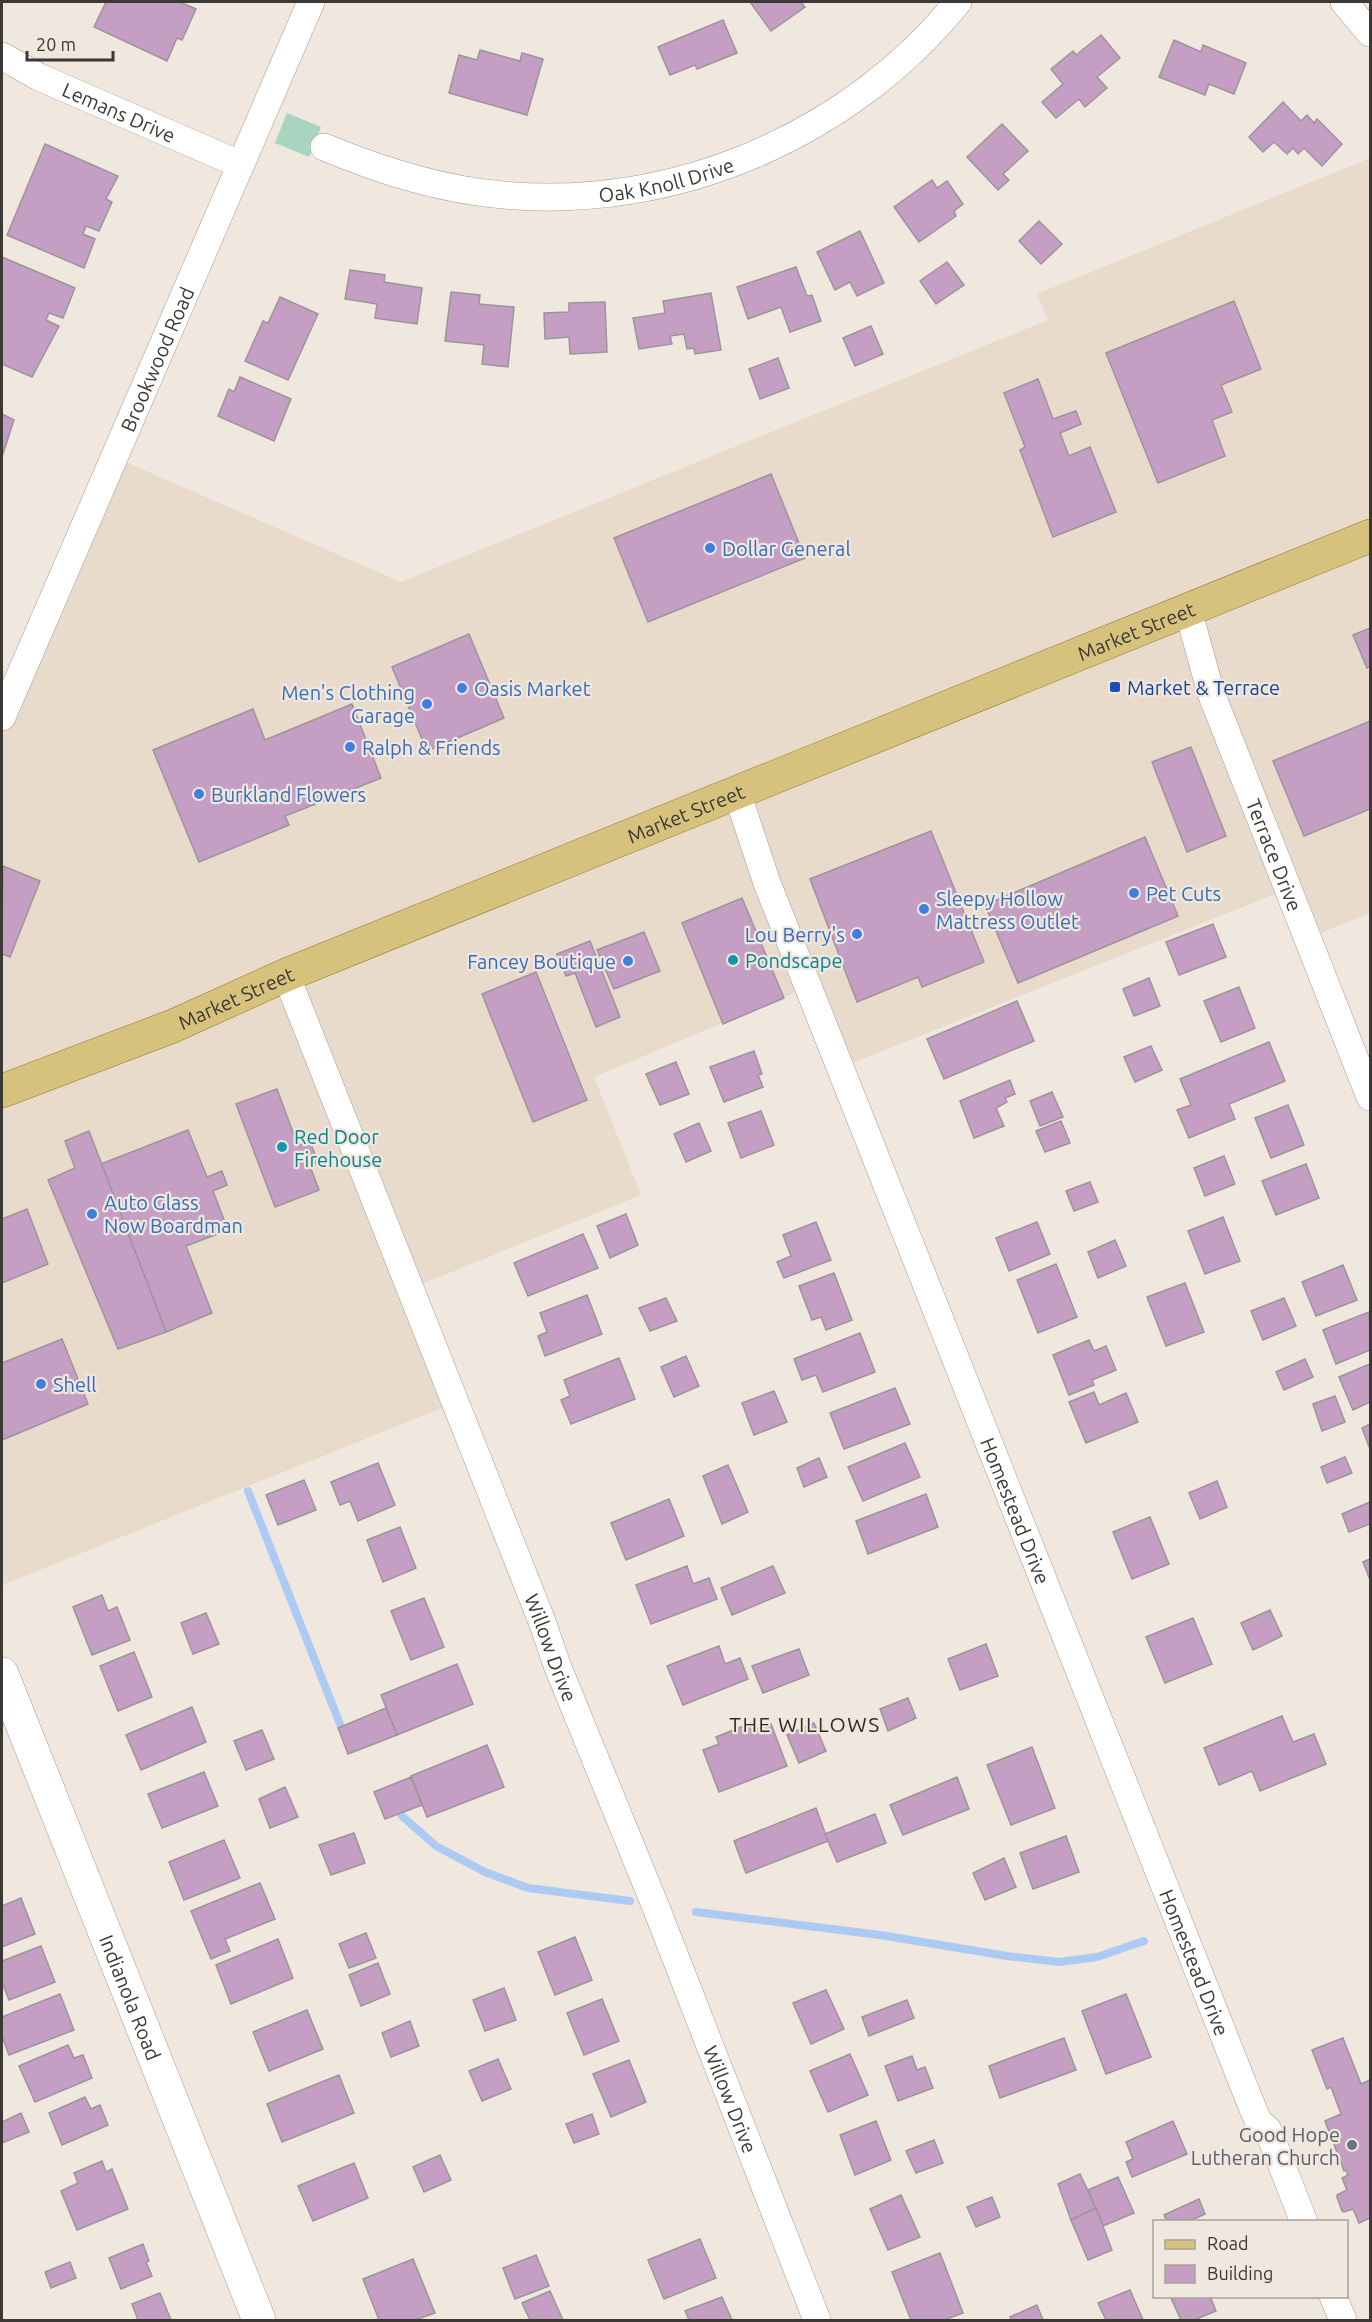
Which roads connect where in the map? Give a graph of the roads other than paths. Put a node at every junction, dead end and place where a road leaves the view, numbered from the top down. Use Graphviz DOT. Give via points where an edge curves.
graph roads {
  1 [pos="311,2"];
  2 [pos="958,2"];
  3 [pos="1344,2"];
  4 [pos="1371,33"];
  5 [pos="2,56"];
  6 [pos="324,147"];
  7 [pos="239,164"];
  8 [pos="1371,536"];
  9 [pos="1188,610"];
  10 [pos="2,717"];
  11 [pos="737,793"];
  12 [pos="286,975"];
  13 [pos="2,1091"];
  14 [pos="1371,1097"];
  15 [pos="2,1674"];
  16 [pos="1303,2220"];
  17 [pos="1335,2298"];
  18 [pos="260,2320"];
  19 [pos="817,2320"];
  20 [pos="1343,2320"];
  1 -- 7 [label="street, Brookwood Road"];
  2 -- 6 [label="street, Oak Knoll Drive" via="913,51 836,112 750,158 654,187 554,197 504,195 414,180"];
  3 -- 4 [label="street"];
  5 -- 7 [label="street, Lemans Drive" via="39,77"];
  7 -- 10 [label="street, Brookwood Road"];
  8 -- 9 [label="main road, Market Street"];
  9 -- 11 [label="main road, Market Street"];
  9 -- 14 [label="street, Terrace Drive" via="1210,693"];
  11 -- 12 [label="main road, Market Street"];
  11 -- 16 [label="street, Homestead Drive" via="780,914 1258,2121 1268,2130"];
  12 -- 13 [label="main road, Market Street" via="173,1026"];
  12 -- 19 [label="street, Willow Drive"];
  15 -- 18 [label="street, Indianola Road"];
  17 -- 20 [label="street"];
}
